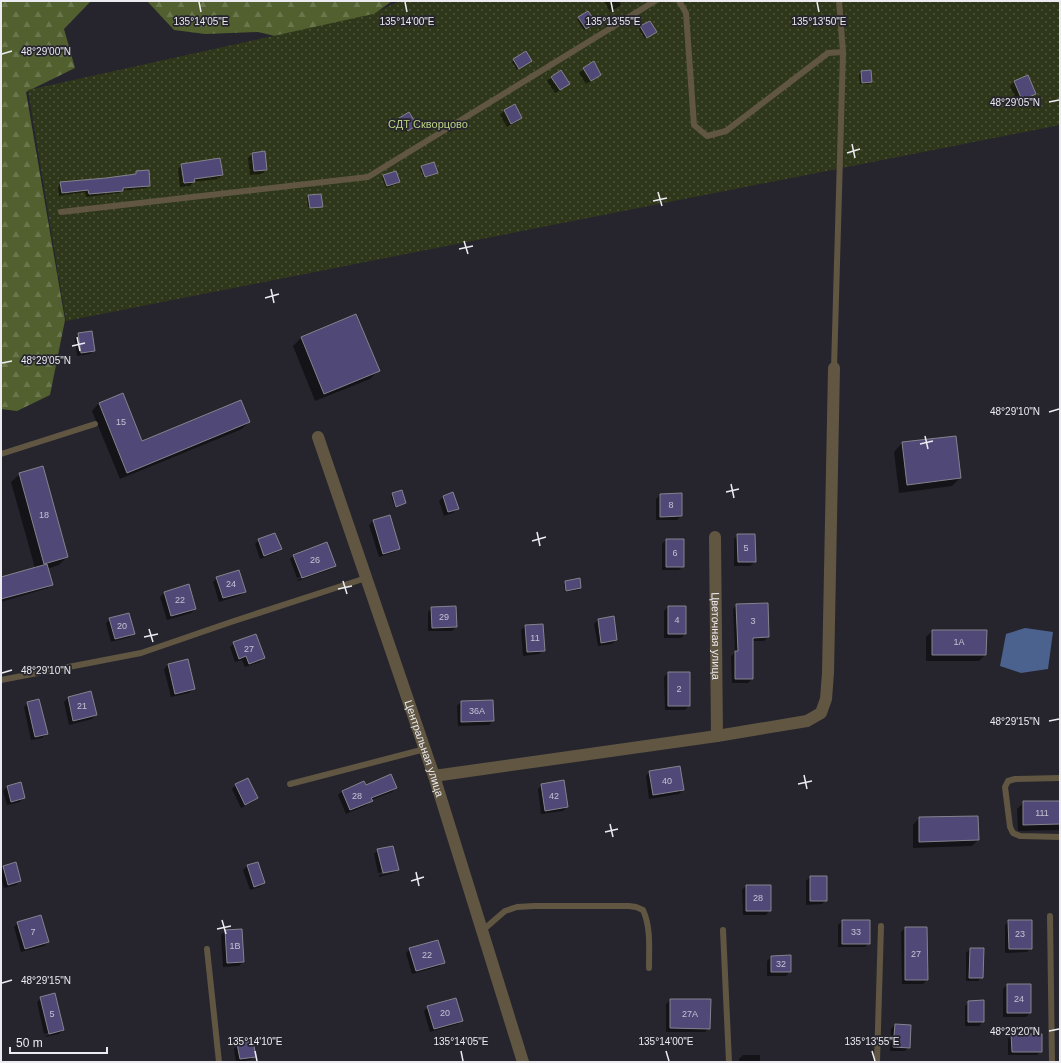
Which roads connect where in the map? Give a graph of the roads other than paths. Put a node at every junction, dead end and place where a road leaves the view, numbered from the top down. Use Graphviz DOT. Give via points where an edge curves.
graph roads {
  1 [pos="655,1"];
  2 [pos="679,1"];
  3 [pos="839,1"];
  4 [pos="843,52"];
  5 [pos="61,212"];
  6 [pos="834,368"];
  7 [pos="95,424"];
  8 [pos="318,438"];
  9 [pos="1,454"];
  10 [pos="715,537"];
  11 [pos="366,578"];
  12 [pos="1,680"];
  13 [pos="717,736"];
  14 [pos="425,749"];
  15 [pos="434,776"];
  16 [pos="1060,778"];
  17 [pos="290,784"];
  18 [pos="1060,837"];
  19 [pos="1050,916"];
  20 [pos="881,926"];
  21 [pos="482,930"];
  22 [pos="723,930"];
  23 [pos="207,949"];
  24 [pos="649,968"];
  25 [pos="219,1062"];
  26 [pos="523,1062"];
  27 [pos="729,1062"];
  28 [pos="877,1062"];
  29 [pos="1052,1062"];
  1 -- 5 [label="lane" via="368,177"];
  2 -- 4 [label="lane" via="686,13 694,125 707,136 726,131 828,53"];
  3 -- 4 [label="lane"];
  4 -- 6 [label="lane"];
  6 -- 13 [label="street" via="826,699 821,713 807,721"];
  7 -- 9 [label="lane"];
  8 -- 11 [label="street, Центральная улица"];
  10 -- 13 [label="street, Цветочная улица"];
  11 -- 12 [label="lane" via="141,653"];
  11 -- 14 [label="street, Центральная улица"];
  13 -- 15 [label="street"];
  14 -- 15 [label="street, Центральная улица"];
  14 -- 17 [label="lane"];
  15 -- 21 [label="street, Центральная улица"];
  16 -- 18 [label="lane" via="1015,779 1008,781 1005,787 1013,833 1020,836"];
  19 -- 29 [label="lane"];
  20 -- 28 [label="lane"];
  21 -- 24 [label="lane" via="505,911 517,907 636,907 643,910 646,917"];
  21 -- 26 [label="street, Центральная улица"];
  22 -- 27 [label="lane"];
  23 -- 25 [label="lane"];
}
